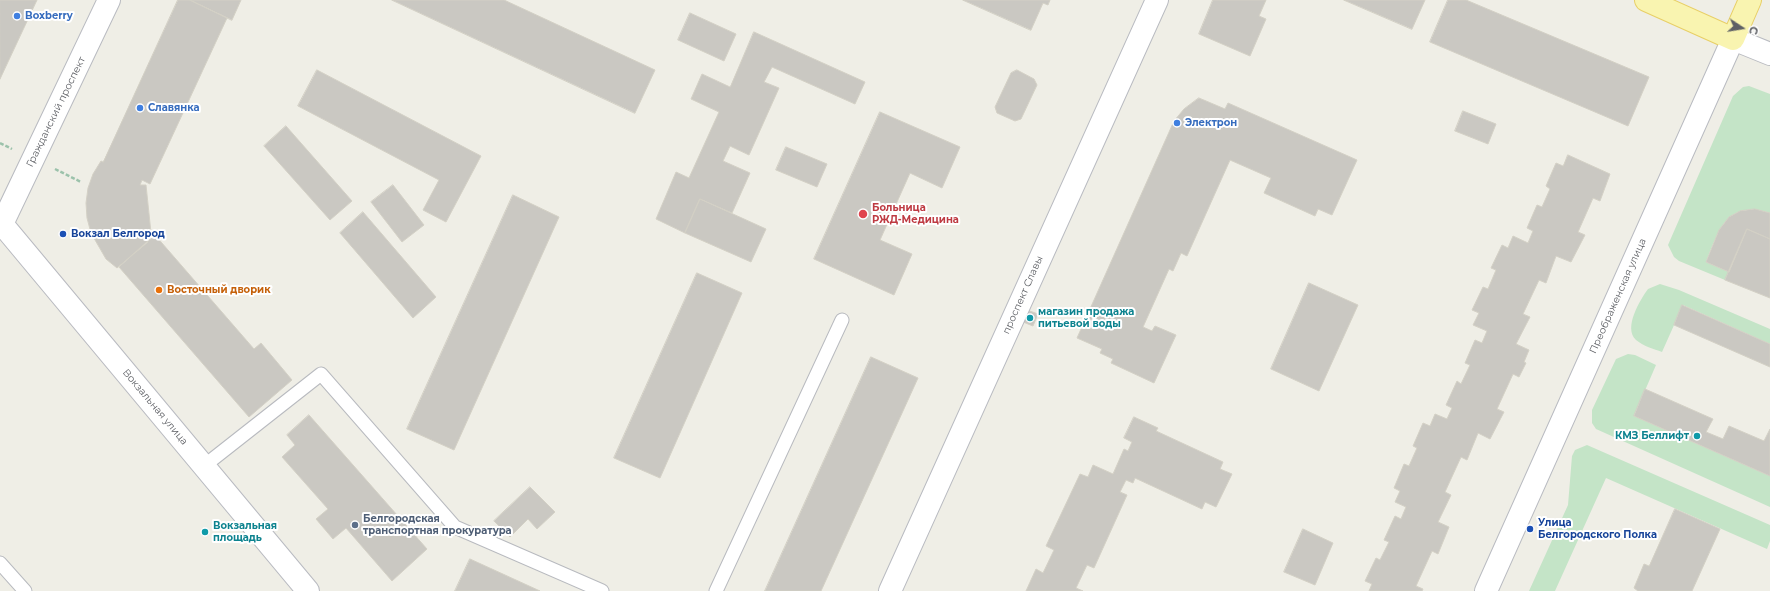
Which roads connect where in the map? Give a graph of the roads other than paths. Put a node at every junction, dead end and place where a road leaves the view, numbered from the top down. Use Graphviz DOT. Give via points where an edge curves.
graph roads {
  1 [pos="109,0"];
  2 [pos="1157,0"];
  3 [pos="1646,0"];
  4 [pos="1750,0"];
  5 [pos="1733,38"];
  6 [pos="1770,54"];
  7 [pos="1,226"];
  8 [pos="842,320"];
  9 [pos="204,466"];
  10 [pos="0,563"];
  11 [pos="25,591"];
  12 [pos="308,591"];
  13 [pos="602,591"];
  14 [pos="716,591"];
  15 [pos="890,591"];
  16 [pos="1486,591"];
  1 -- 7 [label="main road, Гражданский проспект"];
  2 -- 15 [label="main road, проспект Славы"];
  3 -- 5 [label="main road"];
  4 -- 5 [label="main road, Преображенская улица"];
  5 -- 6 [label="main road"];
  5 -- 16 [label="main road, Преображенская улица"];
  7 -- 9 [label="main road, Вокзальная улица"];
  8 -- 14 [label="lane"];
  9 -- 12 [label="main road, Вокзальная улица"];
  9 -- 13 [label="lane" via="321,374 455,527"];
  10 -- 11 [label="lane"];
}
